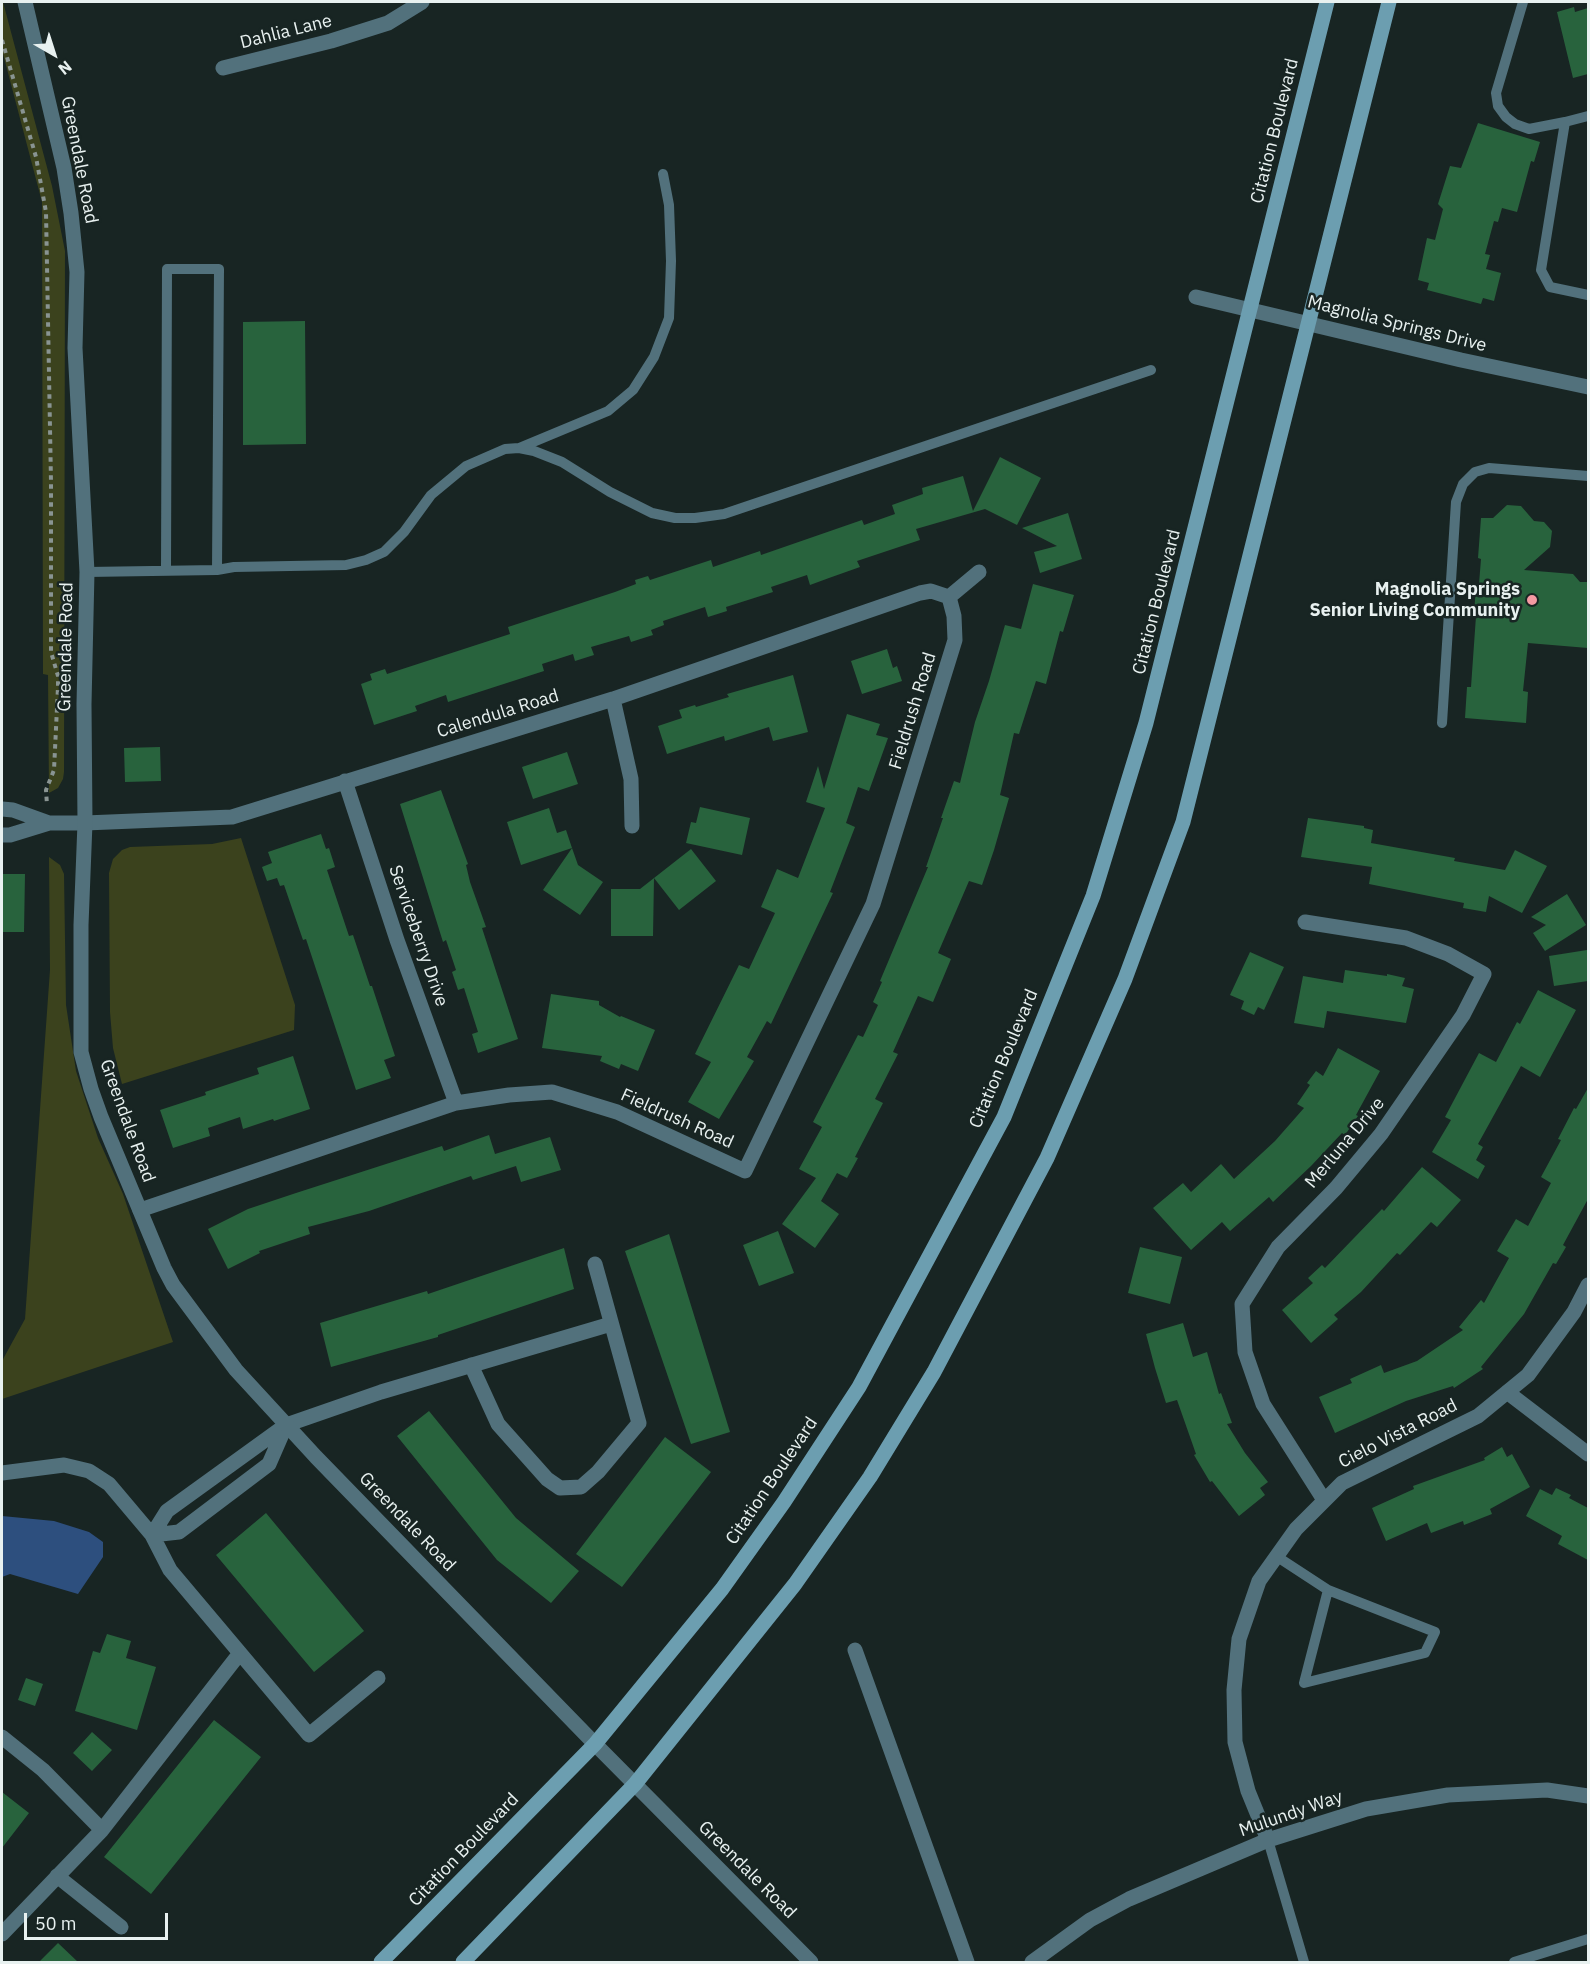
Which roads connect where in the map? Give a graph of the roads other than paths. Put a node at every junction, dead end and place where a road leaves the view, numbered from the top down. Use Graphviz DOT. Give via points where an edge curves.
graph roads {
  1 [pos="25,2"];
  2 [pos="422,2"];
  3 [pos="1327,2"];
  4 [pos="1389,2"];
  5 [pos="1523,2"];
  6 [pos="223,68"];
  7 [pos="1588,116"];
  8 [pos="1565,122"];
  9 [pos="663,174"];
  10 [pos="1588,295"];
  11 [pos="1196,297"];
  12 [pos="1251,310"];
  13 [pos="1309,322"];
  14 [pos="1151,370"];
  15 [pos="1588,387"];
  16 [pos="519,448"];
  17 [pos="1588,476"];
  18 [pos="166,570"];
  19 [pos="217,570"];
  20 [pos="87,572"];
  21 [pos="979,572"];
  22 [pos="948,597"];
  23 [pos="613,699"];
  24 [pos="1442,723"];
  25 [pos="345,781"];
  26 [pos="2,809"];
  27 [pos="49,823"];
  28 [pos="85,824"];
  29 [pos="632,826"];
  30 [pos="2,835"];
  31 [pos="1305,922"];
  32 [pos="456,1103"];
  33 [pos="140,1210"];
  34 [pos="595,1264"];
  35 [pos="1588,1285"];
  36 [pos="611,1324"];
  37 [pos="471,1365"];
  38 [pos="1507,1392"];
  39 [pos="286,1425"];
  40 [pos="1588,1454"];
  41 [pos="2,1473"];
  42 [pos="1324,1500"];
  43 [pos="152,1535"];
  44 [pos="1276,1556"];
  45 [pos="1328,1590"];
  46 [pos="855,1650"];
  47 [pos="240,1653"];
  48 [pos="378,1678"];
  49 [pos="2,1737"];
  50 [pos="595,1744"];
  51 [pos="635,1784"];
  52 [pos="1588,1796"];
  53 [pos="102,1830"];
  54 [pos="1268,1840"];
  55 [pos="57,1876"];
  56 [pos="121,1927"];
  57 [pos="2,1934"];
  58 [pos="1588,1939"];
  59 [pos="381,1962"];
  60 [pos="463,1962"];
  61 [pos="812,1962"];
  62 [pos="967,1962"];
  63 [pos="1032,1962"];
  64 [pos="1304,1962"];
  65 [pos="1514,1962"];
  1 -- 20 [label="street, Greendale Road" via="71,213"];
  2 -- 6 [label="street, Dahlia Lane" via="388,23"];
  3 -- 12 [label="main road, Citation Boulevard"];
  4 -- 13 [label="main road"];
  5 -- 8 [label="lane" via="1496,93 1498,106 1515,124 1529,129"];
  7 -- 8 [label="lane"];
  8 -- 10 [label="lane" via="1541,270 1550,287"];
  9 -- 16 [label="lane" via="669,205 669,318 654,357 633,390 608,411"];
  11 -- 12 [label="street, Magnolia Springs Drive"];
  12 -- 13 [label="street, Magnolia Springs Drive"];
  12 -- 50 [label="main road, Citation Boulevard" via="1133,766 1093,896 1004,1117 859,1387 784,1502 722,1588"];
  13 -- 15 [label="street, Magnolia Springs Drive"];
  13 -- 51 [label="main road" via="1183,822 1125,980 1047,1158 934,1372 870,1477 795,1584"];
  14 -- 16 [label="lane" via="724,514 695,518 652,513 562,462"];
  16 -- 19 [label="lane" via="505,449 466,466 431,495 384,552 366,560 346,565"];
  17 -- 24 [label="lane" via="1490,468 1475,472 1463,484 1456,502"];
  18 -- 19 [label="lane"];
  18 -- 19 [label="lane" via="166,269 219,269"];
  18 -- 20 [label="lane"];
  20 -- 28 [label="street, Greendale Road"];
  21 -- 22 [label="street"];
  22 -- 23 [label="street, Calendula Road" via="931,591 920,593"];
  22 -- 32 [label="street, Fieldrush Road" via="955,640 873,904 745,1171 617,1112 552,1092"];
  23 -- 25 [label="street, Calendula Road"];
  23 -- 29 [label="street" via="631,778"];
  25 -- 28 [label="street, Calendula Road" via="232,817"];
  25 -- 32 [label="street, Serviceberry Drive"];
  26 -- 27 [label="street, Calendula Road"];
  27 -- 28 [label="street, Calendula Road"];
  27 -- 30 [label="street, Calendula Road"];
  28 -- 33 [label="street, Greendale Road" via="81,1052 101,1117"];
  31 -- 42 [label="street, Merluna Drive" via="1406,938 1448,954 1484,974 1463,1015 1381,1134 1336,1188 1278,1247 1242,1304 1245,1352 1263,1404"];
  32 -- 33 [label="street, Fieldrush Road"];
  33 -- 39 [label="street, Greendale Road" via="173,1285 236,1370"];
  34 -- 36 [label="street"];
  35 -- 38 [label="street, Cielo Vista Road" via="1574,1312 1528,1375"];
  36 -- 37 [label="street"];
  36 -- 37 [label="street" via="639,1423 598,1472 581,1486 560,1488 547,1479 498,1424"];
  37 -- 39 [label="street"];
  38 -- 40 [label="street"];
  38 -- 42 [label="street, Cielo Vista Road" via="1478,1416 1342,1483"];
  39 -- 43 [label="street" via="167,1511"];
  39 -- 43 [label="street" via="269,1464 179,1532"];
  39 -- 50 [label="street, Greendale Road"];
  41 -- 43 [label="street" via="64,1465 89,1471 109,1484"];
  42 -- 44 [label="street, Cielo Vista Road"];
  43 -- 47 [label="street" via="170,1570"];
  44 -- 45 [label="lane"];
  44 -- 54 [label="street, Cielo Vista Road" via="1259,1581 1239,1639 1234,1690 1235,1742 1248,1791"];
  45 -- 45 [label="lane" via="1435,1632 1425,1653 1304,1683"];
  46 -- 62 [label="street"];
  47 -- 48 [label="street" via="309,1735"];
  47 -- 53 [label="street"];
  49 -- 53 [label="street" via="42,1770"];
  50 -- 51 [label="street, Greendale Road"];
  50 -- 59 [label="main road, Citation Boulevard"];
  51 -- 60 [label="main road"];
  51 -- 61 [label="street, Greendale Road"];
  52 -- 54 [label="street, Mulundy Way" via="1547,1790 1448,1795 1366,1809"];
  53 -- 55 [label="street"];
  54 -- 63 [label="street, Mulundy Way" via="1129,1899 1090,1920"];
  54 -- 64 [label="lane"];
  55 -- 56 [label="street"];
  55 -- 57 [label="street"];
  58 -- 65 [label="lane"];
}
